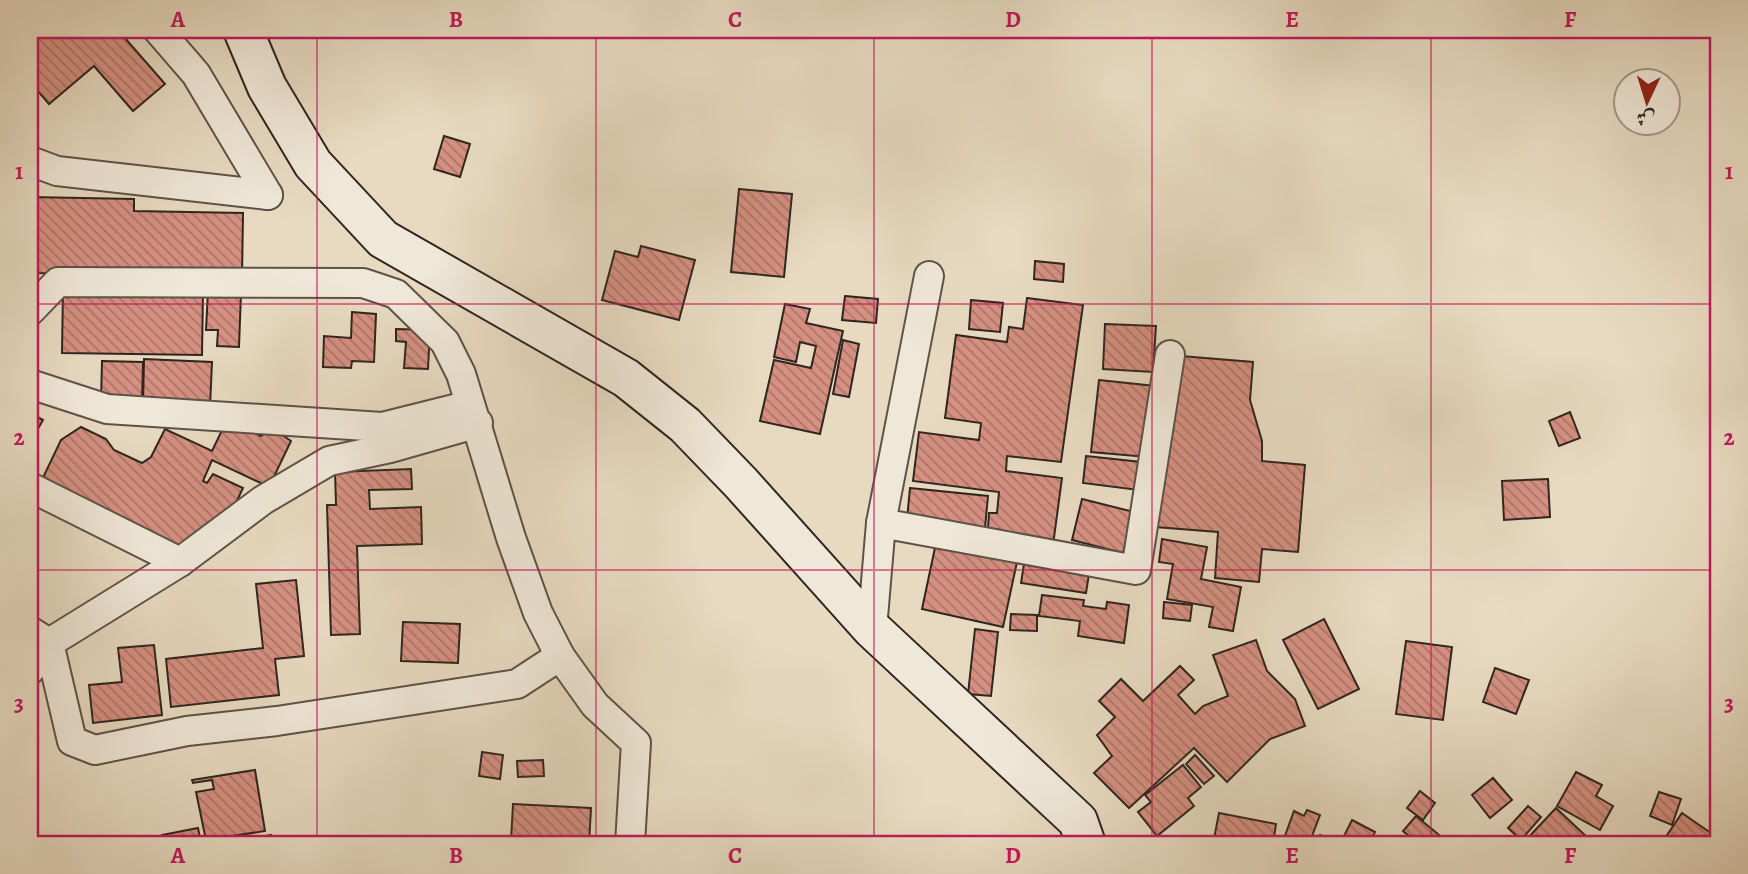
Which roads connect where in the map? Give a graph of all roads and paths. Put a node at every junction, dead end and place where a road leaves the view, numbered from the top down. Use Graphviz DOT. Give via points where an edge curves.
graph roads {
  1 [pos="158,30"];
  2 [pos="188,30"];
  3 [pos="243,30"];
  4 [pos="196,74"];
  5 [pos="30,161"];
  6 [pos="929,275"];
  7 [pos="30,311"];
  8 [pos="1171,355"];
  9 [pos="30,384"];
  10 [pos="474,414"];
  11 [pos="30,487"];
  12 [pos="881,523"];
  13 [pos="180,562"];
  14 [pos="872,629"];
  15 [pos="40,637"];
  16 [pos="560,656"];
  17 [pos="30,670"];
  18 [pos="630,844"];
  19 [pos="1086,844"];
  1 -- 4 [label="street"];
  2 -- 4 [label="street"];
  3 -- 14 [label="main road" via="267,87 313,164 383,239 626,378 685,425"];
  4 -- 5 [label="street" via="268,195 57,171"];
  6 -- 12 [label="street"];
  7 -- 10 [label="street" via="58,282 363,284 396,294 445,342"];
  8 -- 12 [label="street" via="1136,570"];
  9 -- 10 [label="street" via="107,409 382,427"];
  10 -- 13 [label="street" via="390,448 329,461 263,500"];
  10 -- 16 [label="street" via="511,538 538,613"];
  11 -- 13 [label="street"];
  12 -- 14 [label="street"];
  13 -- 15 [label="street"];
  14 -- 19 [label="main road" via="1078,821"];
  15 -- 16 [label="street" via="72,741 94,750 187,731 517,684"];
  15 -- 17 [label="street"];
  16 -- 18 [label="street" via="596,705 636,743"];
}
